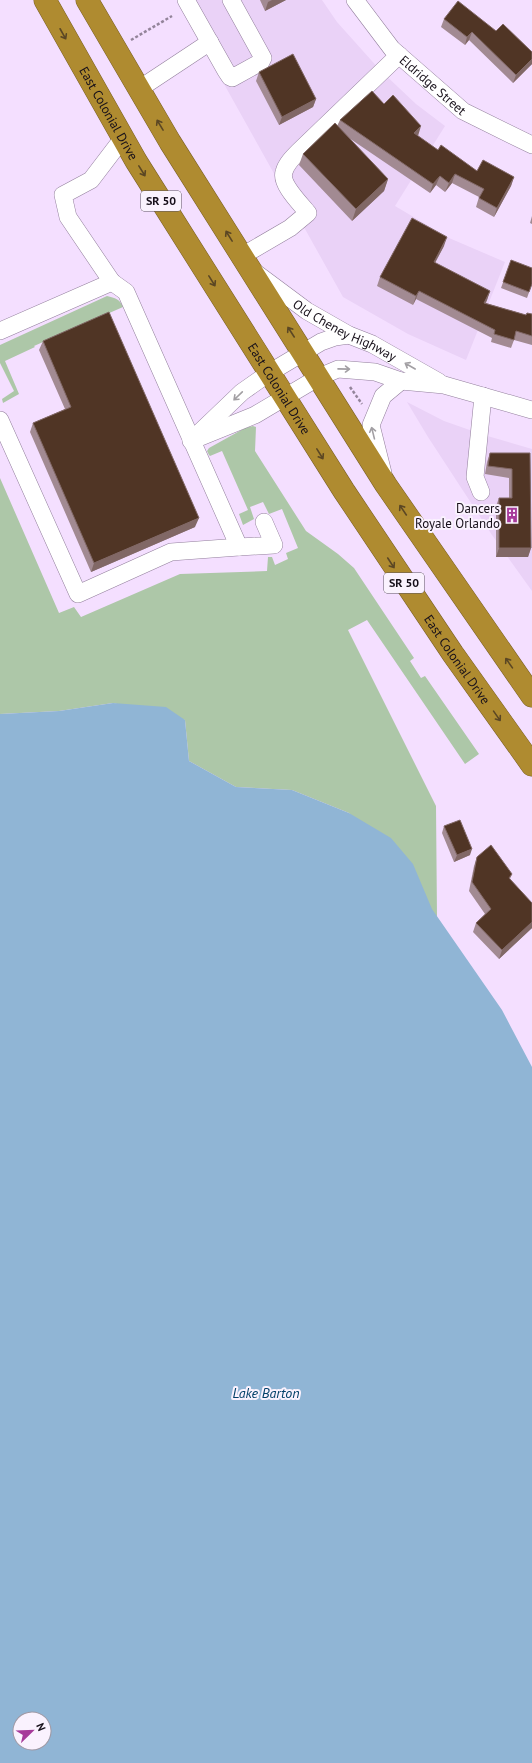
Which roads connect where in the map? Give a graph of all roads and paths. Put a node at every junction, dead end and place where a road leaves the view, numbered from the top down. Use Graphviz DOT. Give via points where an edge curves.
graph roads {
  1 [pos="45,0"];
  2 [pos="87,0"];
  3 [pos="186,0"];
  4 [pos="231,0"];
  5 [pos="355,0"];
  6 [pos="172,16"];
  7 [pos="130,41"];
  8 [pos="210,42"];
  9 [pos="399,54"];
  10 [pos="139,90"];
  11 [pos="123,138"];
  12 [pos="532,145"];
  13 [pos="246,262"];
  14 [pos="112,282"];
  15 [pos="0,331"];
  16 [pos="349,335"];
  17 [pos="304,352"];
  18 [pos="269,373"];
  19 [pos="319,377"];
  20 [pos="401,381"];
  21 [pos="348,383"];
  22 [pos="444,385"];
  23 [pos="482,396"];
  24 [pos="284,397"];
  25 [pos="362,405"];
  26 [pos="532,410"];
  27 [pos="0,420"];
  28 [pos="192,441"];
  29 [pos="386,485"];
  30 [pos="481,492"];
  31 [pos="264,522"];
  32 [pos="239,547"];
  33 [pos="532,696"];
  34 [pos="532,765"];
  1 -- 11 [label="highway, East Colonial Drive / SR 50, one-way"];
  2 -- 10 [label="highway, SR 50"];
  3 -- 8 [label="street"];
  4 -- 8 [label="street" via="263,58 261,62 232,78"];
  5 -- 9 [label="street, Eldridge Street"];
  6 -- 7 [label="path"];
  8 -- 10 [label="street"];
  9 -- 12 [label="street, Eldridge Street" via="463,111"];
  9 -- 13 [label="street" via="298,151 283,173 283,179 308,213"];
  13 -- 10 [label="highway, SR 50, one-way"];
  11 -- 14 [label="street" via="91,180 63,195 68,216"];
  11 -- 18 [label="highway, East Colonial Drive / SR 50, one-way"];
  13 -- 16 [label="street, Old Cheney Highway" via="306,311"];
  17 -- 13 [label="highway, SR 50, one-way"];
  14 -- 15 [label="street"];
  14 -- 28 [label="street" via="126,292"];
  16 -- 17 [label="street" via="321,342"];
  22 -- 16 [label="street, Old Cheney Highway, one-way" via="372,344"];
  17 -- 18 [label="street"];
  17 -- 19 [label="highway, SR 50"];
  18 -- 24 [label="highway, East Colonial Drive / SR 50"];
  18 -- 28 [label="street, one-way" via="242,392"];
  19 -- 20 [label="street, Old Cheney Highway, one-way" via="344,369 375,372"];
  19 -- 24 [label="street, Old Cheney Highway"];
  19 -- 29 [label="highway, SR 50"];
  20 -- 22 [label="street, Old Cheney Highway"];
  29 -- 20 [label="street, one-way" via="371,425 383,396"];
  21 -- 25 [label="path"];
  22 -- 23 [label="street, Old Cheney Highway"];
  23 -- 26 [label="street, Old Cheney Highway"];
  23 -- 30 [label="street" via="475,477"];
  24 -- 28 [label="street, Old Cheney Highway" via="255,415"];
  24 -- 34 [label="highway, East Colonial Drive / SR 50, one-way" via="399,575"];
  27 -- 32 [label="street" via="78,594 171,552"];
  28 -- 32 [label="street"];
  33 -- 29 [label="highway, SR 50, one-way"];
  31 -- 32 [label="street" via="274,545"];
}
